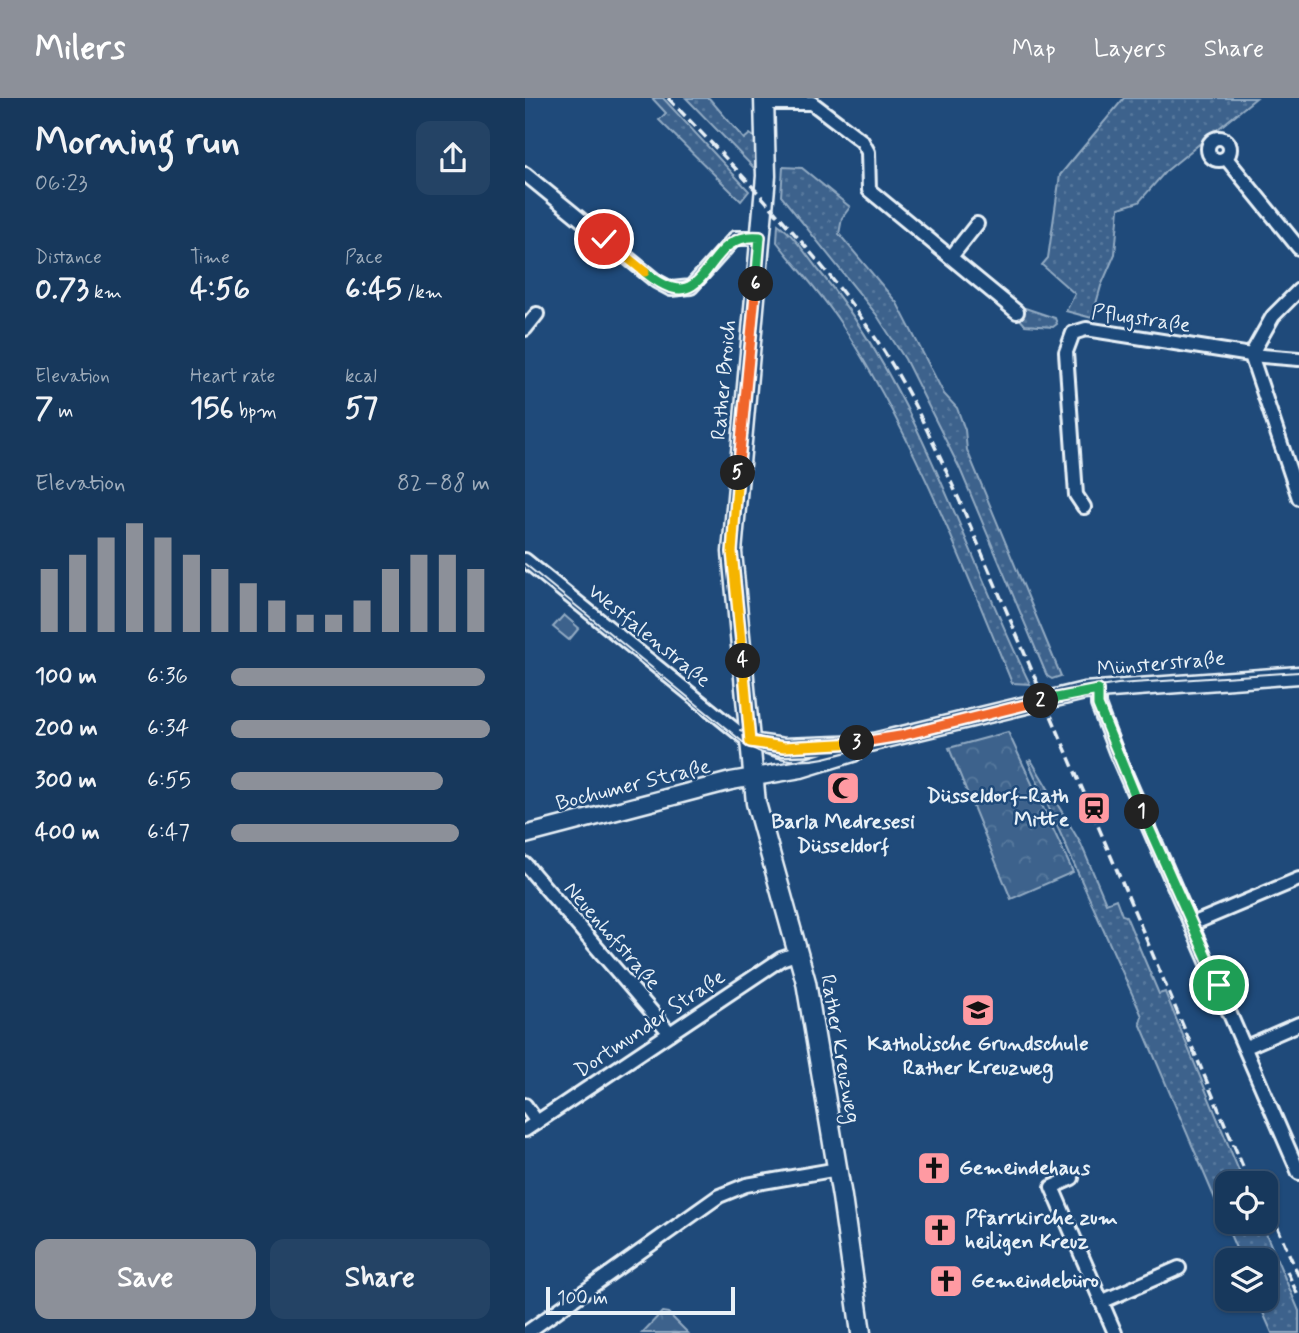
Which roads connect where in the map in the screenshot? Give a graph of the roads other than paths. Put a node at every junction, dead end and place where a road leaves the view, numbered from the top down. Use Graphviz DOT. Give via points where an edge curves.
graph roads {
  1 [pos="764,101"];
  2 [pos="1226,158"];
  3 [pos="525,174"];
  4 [pos="977,224"];
  5 [pos="760,237"];
  6 [pos="1299,248"];
  7 [pos="951,257"];
  8 [pos="1299,290"];
  9 [pos="1017,312"];
  10 [pos="537,314"];
  11 [pos="525,329"];
  12 [pos="1251,355"];
  13 [pos="1299,359"];
  14 [pos="1299,498"];
  15 [pos="1084,507"];
  16 [pos="525,560"];
  17 [pos="1299,675"];
  18 [pos="1098,690"];
  19 [pos="750,742"];
  20 [pos="865,744"];
  21 [pos="752,777"];
  22 [pos="525,835"];
  23 [pos="525,864"];
  24 [pos="1299,879"];
  25 [pos="1192,924"];
  26 [pos="798,953"];
  27 [pos="1299,1024"];
  28 [pos="670,1033"];
  29 [pos="1246,1047"];
  30 [pos="525,1105"];
  31 [pos="537,1122"];
  32 [pos="525,1130"];
  33 [pos="838,1169"];
  34 [pos="1299,1172"];
  35 [pos="1072,1178"];
  36 [pos="1179,1268"];
  37 [pos="1101,1302"];
  38 [pos="526,1333"];
  39 [pos="861,1333"];
  40 [pos="1115,1333"];
  1 -- 5 [label="main road, Rather Broich" via="766,176"];
  1 -- 7 [label="street" via="812,103 862,141 868,152 869,190"];
  2 -- 6 [label="street"];
  3 -- 5 [label="street" via="671,289 691,287 736,238"];
  4 -- 7 [label="street"];
  5 -- 19 [label="main road, Rather Broich" via="732,552"];
  7 -- 9 [label="street"];
  8 -- 12 [label="street" via="1272,318"];
  10 -- 11 [label="street"];
  12 -- 13 [label="street, Pflugstraße"];
  12 -- 14 [label="street"];
  12 -- 15 [label="street, Pflugstraße" via="1086,330 1073,333 1066,352 1076,495"];
  16 -- 19 [label="street, Westfalenstraße"];
  17 -- 18 [label="street, Münsterstraße"];
  18 -- 20 [label="street, Münsterstraße"];
  18 -- 25 [label="street" via="1098,705 1116,752"];
  19 -- 20 [label="street, Münsterstraße" via="784,747"];
  19 -- 21 [label="main road, Rather Broich"];
  20 -- 21 [label="street, Münsterstraße" via="853,753 801,769"];
  21 -- 22 [label="street, Bochumer Straße"];
  21 -- 26 [label="main road, Rather Kreuzweg"];
  23 -- 28 [label="street, Neuenhofstraße"];
  24 -- 25 [label="street"];
  25 -- 29 [label="street"];
  26 -- 28 [label="street, Dortmunder Straße" via="781,959"];
  26 -- 33 [label="main road, Rather Kreuzweg"];
  27 -- 29 [label="street"];
  28 -- 31 [label="street, Dortmunder Straße"];
  29 -- 34 [label="street"];
  30 -- 31 [label="street"];
  31 -- 32 [label="street, Dortmunder Straße"];
  33 -- 38 [label="street" via="746,1185 719,1196"];
  33 -- 39 [label="main road, Rather Kreuzweg"];
  35 -- 37 [label="street" via="1052,1187"];
  36 -- 37 [label="street"];
  37 -- 40 [label="street"];
}
